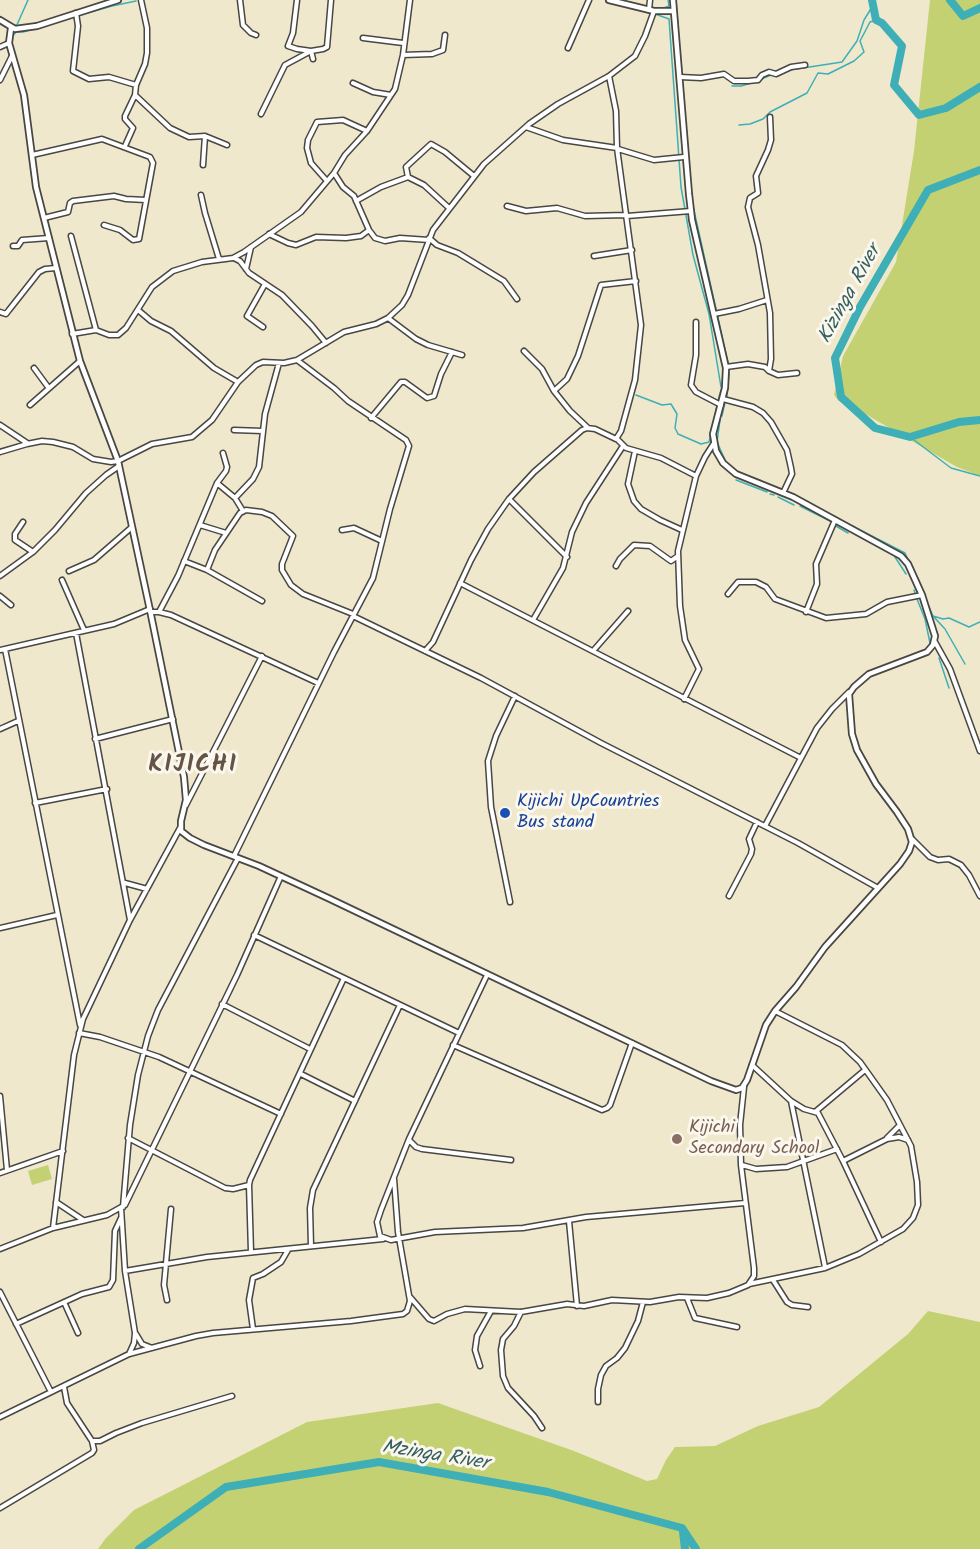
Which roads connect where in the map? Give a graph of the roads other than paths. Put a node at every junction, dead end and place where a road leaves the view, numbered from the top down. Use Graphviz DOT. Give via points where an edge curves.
graph roads {
  1 [pos="118,0"];
  2 [pos="141,0"];
  3 [pos="240,0"];
  4 [pos="297,0"];
  5 [pos="331,0"];
  6 [pos="410,0"];
  7 [pos="589,0"];
  8 [pos="609,0"];
  9 [pos="650,0"];
  10 [pos="673,0"];
  11 [pos="651,11"];
  12 [pos="673,11"];
  13 [pos="76,13"];
  14 [pos="0,20"];
  15 [pos="11,28"];
  16 [pos="256,35"];
  17 [pos="445,35"];
  18 [pos="363,38"];
  19 [pos="9,43"];
  20 [pos="403,43"];
  21 [pos="0,47"];
  22 [pos="568,48"];
  23 [pos="311,51"];
  24 [pos="12,55"];
  25 [pos="403,56"];
  26 [pos="313,59"];
  27 [pos="805,65"];
  28 [pos="609,76"];
  29 [pos="680,77"];
  30 [pos="0,80"];
  31 [pos="353,84"];
  32 [pos="136,85"];
  33 [pos="135,95"];
  34 [pos="391,95"];
  35 [pos="261,114"];
  36 [pos="770,117"];
  37 [pos="526,127"];
  38 [pos="367,131"];
  39 [pos="205,136"];
  40 [pos="227,145"];
  41 [pos="125,146"];
  42 [pos="617,148"];
  43 [pos="32,156"];
  44 [pos="684,157"];
  45 [pos="202,165"];
  46 [pos="334,173"];
  47 [pos="474,176"];
  48 [pos="408,177"];
  49 [pos="327,181"];
  50 [pos="201,195"];
  51 [pos="146,200"];
  52 [pos="356,201"];
  53 [pos="507,206"];
  54 [pos="448,208"];
  55 [pos="691,211"];
  56 [pos="626,215"];
  57 [pos="44,218"];
  58 [pos="104,225"];
  59 [pos="369,230"];
  60 [pos="269,234"];
  61 [pos="71,236"];
  62 [pos="48,238"];
  63 [pos="429,239"];
  64 [pos="13,246"];
  65 [pos="251,247"];
  66 [pos="632,250"];
  67 [pos="594,256"];
  68 [pos="233,258"];
  69 [pos="219,259"];
  70 [pos="56,268"];
  71 [pos="246,270"];
  72 [pos="636,281"];
  73 [pos="265,284"];
  74 [pos="517,298"];
  75 [pos="767,300"];
  76 [pos="138,310"];
  77 [pos="0,312"];
  78 [pos="714,314"];
  79 [pos="388,318"];
  80 [pos="696,322"];
  81 [pos="263,327"];
  82 [pos="96,330"];
  83 [pos="72,334"];
  84 [pos="326,343"];
  85 [pos="524,351"];
  86 [pos="452,352"];
  87 [pos="462,355"];
  88 [pos="297,360"];
  89 [pos="80,361"];
  90 [pos="279,363"];
  91 [pos="726,367"];
  92 [pos="33,368"];
  93 [pos="769,371"];
  94 [pos="796,373"];
  95 [pos="238,381"];
  96 [pos="48,387"];
  97 [pos="554,391"];
  98 [pos="723,399"];
  99 [pos="30,405"];
  100 [pos="721,406"];
  101 [pos="371,418"];
  102 [pos="0,425"];
  103 [pos="588,428"];
  104 [pos="234,430"];
  105 [pos="263,431"];
  106 [pos="617,439"];
  107 [pos="714,443"];
  108 [pos="27,444"];
  109 [pos="623,446"];
  110 [pos="635,451"];
  111 [pos="0,452"];
  112 [pos="223,453"];
  113 [pos="119,464"];
  114 [pos="696,476"];
  115 [pos="217,483"];
  116 [pos="783,493"];
  117 [pos="235,498"];
  118 [pos="509,499"];
  119 [pos="243,511"];
  120 [pos="835,520"];
  121 [pos="23,522"];
  122 [pos="200,525"];
  123 [pos="132,527"];
  124 [pos="342,530"];
  125 [pos="682,530"];
  126 [pos="226,534"];
  127 [pos="382,541"];
  128 [pos="33,552"];
  129 [pos="678,556"];
  130 [pos="567,557"];
  131 [pos="184,561"];
  132 [pos="616,566"];
  133 [pos="207,570"];
  134 [pos="69,571"];
  135 [pos="0,576"];
  136 [pos="62,579"];
  137 [pos="460,583"];
  138 [pos="728,594"];
  139 [pos="922,595"];
  140 [pos="0,596"];
  141 [pos="262,601"];
  142 [pos="11,605"];
  143 [pos="150,611"];
  144 [pos="628,611"];
  145 [pos="159,612"];
  146 [pos="806,612"];
  147 [pos="353,615"];
  148 [pos="533,620"];
  149 [pos="84,630"];
  150 [pos="76,633"];
  151 [pos="433,642"];
  152 [pos="935,642"];
  153 [pos="2,650"];
  154 [pos="425,651"];
  155 [pos="593,651"];
  156 [pos="431,654"];
  157 [pos="262,656"];
  158 [pos="318,683"];
  159 [pos="850,692"];
  160 [pos="515,696"];
  161 [pos="684,699"];
  162 [pos="173,719"];
  163 [pos="18,721"];
  164 [pos="0,729"];
  165 [pos="95,739"];
  166 [pos="980,751"];
  167 [pos="801,758"];
  168 [pos="107,789"];
  169 [pos="35,803"];
  170 [pos="185,806"];
  171 [pos="757,822"];
  172 [pos="765,826"];
  173 [pos="180,827"];
  174 [pos="911,838"];
  175 [pos="236,857"];
  176 [pos="281,876"];
  177 [pos="124,883"];
  178 [pos="878,888"];
  179 [pos="147,889"];
  180 [pos="729,896"];
  181 [pos="980,896"];
  182 [pos="510,902"];
  183 [pos="57,915"];
  184 [pos="130,920"];
  185 [pos="0,922"];
  186 [pos="9,927"];
  187 [pos="0,928"];
  188 [pos="254,935"];
  189 [pos="487,975"];
  190 [pos="344,978"];
  191 [pos="222,1004"];
  192 [pos="400,1005"];
  193 [pos="775,1011"];
  194 [pos="80,1030"];
  195 [pos="459,1033"];
  196 [pos="632,1043"];
  197 [pos="453,1045"];
  198 [pos="310,1049"];
  199 [pos="143,1052"];
  200 [pos="752,1065"];
  201 [pos="865,1070"];
  202 [pos="191,1071"];
  203 [pos="301,1074"];
  204 [pos="744,1086"];
  205 [pos="0,1096"];
  206 [pos="355,1101"];
  207 [pos="790,1101"];
  208 [pos="815,1112"];
  209 [pos="281,1114"];
  210 [pos="900,1125"];
  211 [pos="128,1138"];
  212 [pos="409,1139"];
  213 [pos="887,1139"];
  214 [pos="908,1140"];
  215 [pos="837,1149"];
  216 [pos="152,1150"];
  217 [pos="63,1151"];
  218 [pos="511,1160"];
  219 [pos="843,1161"];
  220 [pos="802,1162"];
  221 [pos="741,1165"];
  222 [pos="7,1170"];
  223 [pos="0,1173"];
  224 [pos="394,1178"];
  225 [pos="249,1185"];
  226 [pos="56,1202"];
  227 [pos="745,1203"];
  228 [pos="122,1208"];
  229 [pos="171,1209"];
  230 [pos="121,1218"];
  231 [pos="84,1221"];
  232 [pos="569,1221"];
  233 [pos="53,1228"];
  234 [pos="382,1239"];
  235 [pos="399,1239"];
  236 [pos="880,1242"];
  237 [pos="311,1246"];
  238 [pos="0,1249"];
  239 [pos="288,1250"];
  240 [pos="251,1252"];
  241 [pos="166,1264"];
  242 [pos="825,1268"];
  243 [pos="125,1271"];
  244 [pos="773,1280"];
  245 [pos="748,1285"];
  246 [pos="0,1292"];
  247 [pos="575,1296"];
  248 [pos="410,1297"];
  249 [pos="687,1298"];
  250 [pos="167,1300"];
  251 [pos="64,1302"];
  252 [pos="642,1302"];
  253 [pos="567,1304"];
  254 [pos="577,1306"];
  255 [pos="808,1307"];
  256 [pos="491,1311"];
  257 [pos="520,1312"];
  258 [pos="16,1324"];
  259 [pos="737,1327"];
  260 [pos="253,1329"];
  261 [pos="78,1333"];
  262 [pos="135,1334"];
  263 [pos="154,1348"];
  264 [pos="129,1354"];
  265 [pos="480,1366"];
  266 [pos="64,1387"];
  267 [pos="51,1392"];
  268 [pos="232,1396"];
  269 [pos="598,1402"];
  270 [pos="0,1418"];
  271 [pos="542,1428"];
  272 [pos="92,1442"];
  273 [pos="0,1508"];
  1 -- 13 [label="street"];
  2 -- 32 [label="street" via="147,53"];
  3 -- 16 [label="street" via="243,25"];
  4 -- 23 [label="street" via="288,45"];
  5 -- 23 [label="street" via="327,46"];
  6 -- 20 [label="street"];
  7 -- 22 [label="street"];
  8 -- 11 [label="street"];
  9 -- 11 [label="street"];
  10 -- 12 [label="street"];
  11 -- 12 [label="street"];
  11 -- 28 [label="street" via="638,52"];
  12 -- 29 [label="street"];
  13 -- 15 [label="street" via="37,26"];
  13 -- 32 [label="street" via="73,72 89,79 109,76"];
  14 -- 15 [label="street"];
  15 -- 19 [label="street"];
  17 -- 25 [label="street" via="445,48 436,54"];
  18 -- 20 [label="street"];
  19 -- 21 [label="street"];
  19 -- 24 [label="street"];
  20 -- 25 [label="street"];
  23 -- 26 [label="street"];
  23 -- 35 [label="street" via="285,65"];
  24 -- 30 [label="street"];
  24 -- 43 [label="street" via="24,95"];
  25 -- 34 [label="street"];
  27 -- 29 [label="street" via="776,74 768,72 758,80 748,81 734,81 724,74"];
  28 -- 37 [label="street"];
  28 -- 42 [label="street" via="616,111"];
  29 -- 44 [label="street"];
  31 -- 34 [label="street"];
  32 -- 33 [label="street"];
  33 -- 39 [label="street" via="170,128 189,137"];
  33 -- 41 [label="street" via="125,116 133,128"];
  34 -- 38 [label="street"];
  36 -- 75 [label="street" via="771,140 756,176 758,193 748,204"];
  37 -- 42 [label="street" via="569,141"];
  37 -- 47 [label="street" via="497,150"];
  38 -- 46 [label="street"];
  38 -- 49 [label="street" via="343,120 317,122 307,148 311,163"];
  39 -- 40 [label="street"];
  39 -- 45 [label="street"];
  41 -- 43 [label="street" via="102,139"];
  41 -- 51 [label="street" via="153,161"];
  42 -- 44 [label="street" via="654,160"];
  42 -- 56 [label="street"];
  43 -- 57 [label="street"];
  44 -- 55 [label="street"];
  46 -- 49 [label="street"];
  46 -- 52 [label="street"];
  47 -- 48 [label="street" via="431,144 406,167"];
  47 -- 54 [label="street"];
  48 -- 52 [label="street"];
  48 -- 54 [label="street" via="424,185"];
  49 -- 60 [label="street" via="301,212"];
  50 -- 69 [label="street"];
  51 -- 57 [label="street" via="114,196 73,201 68,212"];
  51 -- 58 [label="street" via="136,241"];
  52 -- 59 [label="street"];
  53 -- 56 [label="street" via="526,212 557,208 585,216"];
  54 -- 63 [label="street"];
  55 -- 56 [label="street"];
  55 -- 78 [label="street"];
  56 -- 66 [label="street"];
  57 -- 62 [label="street"];
  59 -- 60 [label="street" via="361,236 346,238 312,237 296,245"];
  59 -- 63 [label="street" via="382,240"];
  60 -- 65 [label="street"];
  61 -- 82 [label="street"];
  62 -- 64 [label="street" via="22,240"];
  62 -- 70 [label="street"];
  63 -- 74 [label="street" via="504,281"];
  63 -- 79 [label="street" via="405,306"];
  65 -- 68 [label="street"];
  65 -- 71 [label="street"];
  66 -- 67 [label="street"];
  66 -- 72 [label="street"];
  68 -- 69 [label="street"];
  68 -- 71 [label="street"];
  69 -- 76 [label="street" via="173,271 152,287"];
  70 -- 77 [label="street" via="39,272 6,314"];
  70 -- 83 [label="street"];
  71 -- 73 [label="street"];
  72 -- 97 [label="street" via="601,285 578,356 570,374"];
  72 -- 106 [label="street" via="639,356 632,396"];
  73 -- 81 [label="street" via="247,316"];
  73 -- 84 [label="street" via="282,295"];
  75 -- 78 [label="street"];
  75 -- 93 [label="street" via="771,335"];
  76 -- 82 [label="street" via="118,335"];
  76 -- 95 [label="street" via="171,331 214,368"];
  78 -- 91 [label="street"];
  79 -- 84 [label="street" via="344,332"];
  79 -- 86 [label="street" via="413,338"];
  80 -- 100 [label="street" via="691,385"];
  82 -- 83 [label="street"];
  83 -- 89 [label="street"];
  84 -- 88 [label="street"];
  85 -- 97 [label="street" via="542,369"];
  86 -- 87 [label="street"];
  86 -- 101 [label="street" via="434,396 427,398 401,382"];
  88 -- 90 [label="street"];
  88 -- 101 [label="street"];
  89 -- 96 [label="street"];
  89 -- 113 [label="street"];
  90 -- 95 [label="street" via="259,363"];
  90 -- 105 [label="street"];
  91 -- 93 [label="street" via="748,364"];
  91 -- 98 [label="street"];
  92 -- 96 [label="street"];
  93 -- 94 [label="street" via="782,375"];
  95 -- 113 [label="street" via="212,420 196,435 152,444"];
  96 -- 99 [label="street"];
  97 -- 103 [label="street"];
  98 -- 100 [label="street"];
  98 -- 116 [label="street" via="753,407 771,422 787,450 791,468"];
  100 -- 107 [label="street"];
  101 -- 127 [label="street" via="409,444"];
  102 -- 108 [label="street"];
  103 -- 106 [label="street"];
  103 -- 118 [label="street" via="570,439"];
  104 -- 105 [label="street"];
  105 -- 117 [label="street" via="256,474"];
  106 -- 109 [label="street"];
  107 -- 114 [label="street"];
  107 -- 116 [label="street" via="731,471"];
  108 -- 111 [label="street"];
  108 -- 113 [label="street" via="53,442 73,447 93,459"];
  109 -- 110 [label="street"];
  109 -- 130 [label="street" via="586,503 572,532"];
  110 -- 114 [label="street" via="661,458"];
  110 -- 125 [label="street" via="628,484 634,501"];
  112 -- 115 [label="street" via="227,467"];
  113 -- 123 [label="street"];
  113 -- 128 [label="street" via="86,493"];
  114 -- 125 [label="street"];
  115 -- 117 [label="street"];
  115 -- 122 [label="street"];
  116 -- 120 [label="street"];
  117 -- 119 [label="street"];
  118 -- 130 [label="street"];
  118 -- 137 [label="street" via="488,529"];
  119 -- 126 [label="street"];
  119 -- 147 [label="street" via="267,514 293,536 282,570 298,592"];
  120 -- 139 [label="street" via="902,556"];
  120 -- 146 [label="street" via="816,564 818,584"];
  121 -- 128 [label="street" via="15,540"];
  122 -- 126 [label="street"];
  122 -- 131 [label="street"];
  123 -- 134 [label="street" via="94,560"];
  123 -- 143 [label="street"];
  124 -- 127 [label="street" via="354,528"];
  125 -- 129 [label="street"];
  126 -- 133 [label="street"];
  127 -- 147 [label="street" via="376,571"];
  128 -- 135 [label="street"];
  129 -- 132 [label="street" via="671,561 650,546 634,545"];
  129 -- 161 [label="street" via="685,640 699,669"];
  130 -- 148 [label="street"];
  131 -- 133 [label="street"];
  131 -- 145 [label="street"];
  133 -- 141 [label="street"];
  136 -- 149 [label="street"];
  137 -- 148 [label="street"];
  137 -- 151 [label="street"];
  138 -- 146 [label="street" via="738,582 756,582 775,599"];
  139 -- 146 [label="street" via="887,602 856,616 826,618"];
  139 -- 152 [label="street"];
  140 -- 142 [label="street"];
  143 -- 145 [label="street"];
  143 -- 149 [label="street"];
  143 -- 162 [label="street"];
  144 -- 155 [label="street"];
  145 -- 157 [label="street"];
  147 -- 154 [label="street"];
  147 -- 158 [label="street"];
  148 -- 155 [label="street"];
  149 -- 150 [label="street"];
  150 -- 153 [label="street"];
  150 -- 165 [label="street"];
  151 -- 154 [label="street"];
  151 -- 156 [label="street"];
  152 -- 159 [label="street" via="922,655 869,674"];
  152 -- 166 [label="street" via="950,669"];
  153 -- 163 [label="street"];
  154 -- 156 [label="street"];
  155 -- 161 [label="street"];
  156 -- 160 [label="street"];
  157 -- 158 [label="street"];
  157 -- 170 [label="street"];
  158 -- 175 [label="street"];
  159 -- 167 [label="street" via="817,728"];
  159 -- 174 [label="street" via="851,726 857,750"];
  160 -- 171 [label="street"];
  160 -- 182 [label="street" via="488,761 490,807"];
  161 -- 167 [label="street"];
  162 -- 165 [label="street"];
  162 -- 170 [label="street"];
  163 -- 164 [label="street"];
  163 -- 169 [label="street"];
  165 -- 168 [label="street"];
  167 -- 172 [label="street"];
  168 -- 169 [label="street"];
  168 -- 177 [label="street"];
  169 -- 183 [label="street"];
  170 -- 173 [label="street"];
  171 -- 172 [label="street"];
  171 -- 180 [label="street" via="749,839 751,855"];
  172 -- 178 [label="street"];
  173 -- 175 [label="street" via="190,838"];
  173 -- 179 [label="street"];
  174 -- 178 [label="street" via="906,856"];
  174 -- 181 [label="street" via="930,857 960,865"];
  175 -- 176 [label="street"];
  175 -- 199 [label="street" via="158,1010"];
  176 -- 188 [label="street"];
  176 -- 189 [label="street"];
  177 -- 179 [label="street"];
  177 -- 184 [label="street"];
  178 -- 193 [label="street"];
  179 -- 184 [label="street"];
  183 -- 186 [label="street"];
  183 -- 194 [label="street"];
  184 -- 194 [label="street"];
  185 -- 186 [label="street"];
  186 -- 187 [label="street"];
  188 -- 190 [label="street"];
  188 -- 191 [label="street"];
  189 -- 195 [label="street"];
  189 -- 196 [label="street"];
  190 -- 192 [label="street"];
  190 -- 198 [label="street"];
  191 -- 198 [label="street"];
  191 -- 202 [label="street"];
  192 -- 195 [label="street"];
  192 -- 206 [label="street"];
  193 -- 200 [label="street"];
  193 -- 201 [label="street" via="842,1046"];
  194 -- 199 [label="street"];
  194 -- 217 [label="street"];
  195 -- 197 [label="street"];
  196 -- 197 [label="street" via="610,1105 604,1110"];
  196 -- 204 [label="street" via="730,1089"];
  197 -- 212 [label="street"];
  198 -- 203 [label="street"];
  199 -- 202 [label="street"];
  199 -- 211 [label="street"];
  200 -- 204 [label="street"];
  200 -- 207 [label="street"];
  201 -- 208 [label="street"];
  201 -- 210 [label="street"];
  202 -- 209 [label="street"];
  202 -- 216 [label="street"];
  203 -- 206 [label="street"];
  203 -- 209 [label="street"];
  204 -- 221 [label="street"];
  205 -- 222 [label="street"];
  206 -- 237 [label="street" via="313,1190"];
  207 -- 208 [label="street"];
  207 -- 220 [label="street"];
  208 -- 215 [label="street"];
  209 -- 225 [label="street"];
  210 -- 213 [label="street"];
  210 -- 214 [label="street"];
  211 -- 216 [label="street"];
  211 -- 228 [label="street"];
  212 -- 218 [label="street" via="422,1149"];
  212 -- 224 [label="street"];
  213 -- 214 [label="street"];
  213 -- 219 [label="street"];
  214 -- 236 [label="street" via="917,1182 917,1210 903,1229"];
  215 -- 219 [label="street"];
  215 -- 220 [label="street"];
  216 -- 225 [label="street" via="225,1188"];
  216 -- 228 [label="street"];
  217 -- 222 [label="street"];
  217 -- 226 [label="street"];
  219 -- 236 [label="street"];
  220 -- 221 [label="street" via="756,1169"];
  220 -- 242 [label="street"];
  221 -- 227 [label="street"];
  222 -- 223 [label="street"];
  224 -- 234 [label="street" via="378,1222"];
  224 -- 235 [label="street"];
  225 -- 240 [label="street"];
  226 -- 231 [label="street"];
  226 -- 233 [label="street"];
  227 -- 232 [label="street"];
  227 -- 245 [label="street" via="754,1268"];
  228 -- 230 [label="street"];
  228 -- 231 [label="street"];
  229 -- 241 [label="street"];
  230 -- 243 [label="street"];
  230 -- 251 [label="street" via="115,1231 111,1284"];
  231 -- 233 [label="street"];
  232 -- 235 [label="street" via="513,1229 435,1232"];
  232 -- 247 [label="street"];
  233 -- 238 [label="street"];
  234 -- 235 [label="street"];
  234 -- 237 [label="street"];
  235 -- 248 [label="street"];
  236 -- 242 [label="street"];
  237 -- 239 [label="street"];
  239 -- 240 [label="street"];
  239 -- 260 [label="street" via="281,1262 253,1278 249,1300"];
  240 -- 241 [label="street"];
  241 -- 243 [label="street"];
  241 -- 250 [label="street"];
  242 -- 244 [label="street"];
  243 -- 262 [label="street"];
  244 -- 245 [label="street"];
  244 -- 255 [label="street" via="787,1302"];
  245 -- 249 [label="street" via="717,1297"];
  246 -- 258 [label="street"];
  247 -- 253 [label="street"];
  247 -- 254 [label="street"];
  248 -- 256 [label="street" via="434,1321 465,1310"];
  248 -- 260 [label="street" via="403,1314"];
  249 -- 252 [label="street"];
  249 -- 259 [label="street" via="695,1318"];
  251 -- 258 [label="street"];
  251 -- 261 [label="street"];
  252 -- 254 [label="street" via="612,1300"];
  252 -- 269 [label="street" via="638,1322 625,1347 603,1370"];
  253 -- 254 [label="street"];
  253 -- 257 [label="street"];
  256 -- 257 [label="street"];
  256 -- 265 [label="street" via="477,1336 475,1350"];
  257 -- 271 [label="street" via="503,1339 504,1376 508,1388"];
  258 -- 267 [label="street"];
  260 -- 263 [label="street" via="213,1333"];
  262 -- 263 [label="street" via="142,1344"];
  262 -- 264 [label="street"];
  263 -- 264 [label="street"];
  264 -- 266 [label="street"];
  266 -- 267 [label="street"];
  266 -- 272 [label="street" via="67,1403"];
  267 -- 270 [label="street"];
  268 -- 272 [label="street"];
  272 -- 273 [label="street" via="92,1453"];
}
